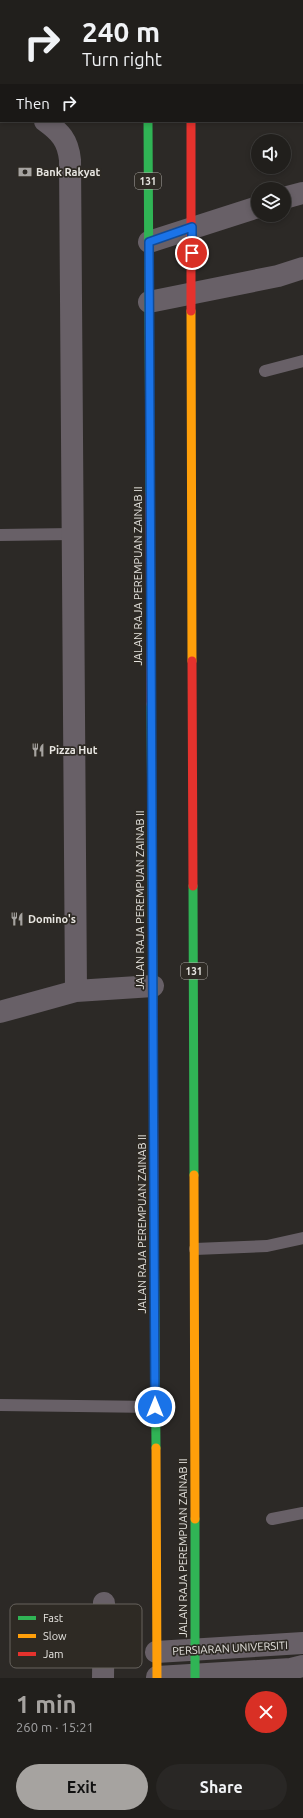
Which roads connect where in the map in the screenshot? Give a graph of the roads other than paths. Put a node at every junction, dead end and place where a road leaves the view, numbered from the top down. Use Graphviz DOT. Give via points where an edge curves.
graph roads {
  1 [pos="46,122"];
  2 [pos="148,122"];
  3 [pos="192,122"];
  4 [pos="303,193"];
  5 [pos="291,196"];
  6 [pos="251,208"];
  7 [pos="192,227"];
  8 [pos="149,242"];
  9 [pos="303,268"];
  10 [pos="192,293"];
  11 [pos="149,302"];
  12 [pos="303,361"];
  13 [pos="265,371"];
  14 [pos="73,534"];
  15 [pos="0,535"];
  16 [pos="152,986"];
  17 [pos="76,991"];
  18 [pos="0,1012"];
  19 [pos="303,1238"];
  20 [pos="195,1249"];
  21 [pos="0,1405"];
  22 [pos="155,1407"];
  23 [pos="303,1513"];
  24 [pos="272,1519"];
  25 [pos="303,1643"];
  26 [pos="195,1650"];
  27 [pos="156,1652"];
  28 [pos="303,1666"];
  29 [pos="103,1668"];
  30 [pos="195,1677"];
  31 [pos="103,1678"];
  32 [pos="157,1678"];
  1 -- 14 [label="street" via="65,140 70,160"];
  2 -- 8 [label="main road, JALAN RAJA PEREMPUAN ZAINAB II / 131"];
  3 -- 7 [label="main road, JALAN RAJA PEREMPUAN ZAINAB II / 131"];
  4 -- 5 [label="street"];
  6 -- 7 [label="street"];
  7 -- 8 [label="street"];
  7 -- 10 [label="main road, JALAN RAJA PEREMPUAN ZAINAB II / 131"];
  8 -- 11 [label="main road, JALAN RAJA PEREMPUAN ZAINAB II / 131"];
  9 -- 10 [label="street" via="278,276"];
  10 -- 11 [label="street"];
  10 -- 20 [label="main road, JALAN RAJA PEREMPUAN ZAINAB II / 131"];
  11 -- 16 [label="main road, JALAN RAJA PEREMPUAN ZAINAB II / 131"];
  12 -- 13 [label="lane"];
  14 -- 15 [label="lane"];
  14 -- 17 [label="street"];
  16 -- 17 [label="street"];
  16 -- 22 [label="main road, JALAN RAJA PEREMPUAN ZAINAB II / 131"];
  17 -- 18 [label="street"];
  19 -- 20 [label="lane" via="267,1246"];
  20 -- 26 [label="main road, JALAN RAJA PEREMPUAN ZAINAB II / 131"];
  21 -- 22 [label="lane"];
  22 -- 27 [label="main road, JALAN RAJA PEREMPUAN ZAINAB II / 131"];
  23 -- 24 [label="lane"];
  25 -- 26 [label="street, PERSIARAN UNIVERSITI"];
  26 -- 27 [label="street, PERSIARAN UNIVERSITI"];
  26 -- 30 [label="main road, JALAN RAJA PEREMPUAN ZAINAB II / 131"];
  27 -- 32 [label="main road, JALAN RAJA PEREMPUAN ZAINAB II / 131"];
  28 -- 30 [label="street"];
  29 -- 31 [label="street"];
  30 -- 32 [label="street"];
}
